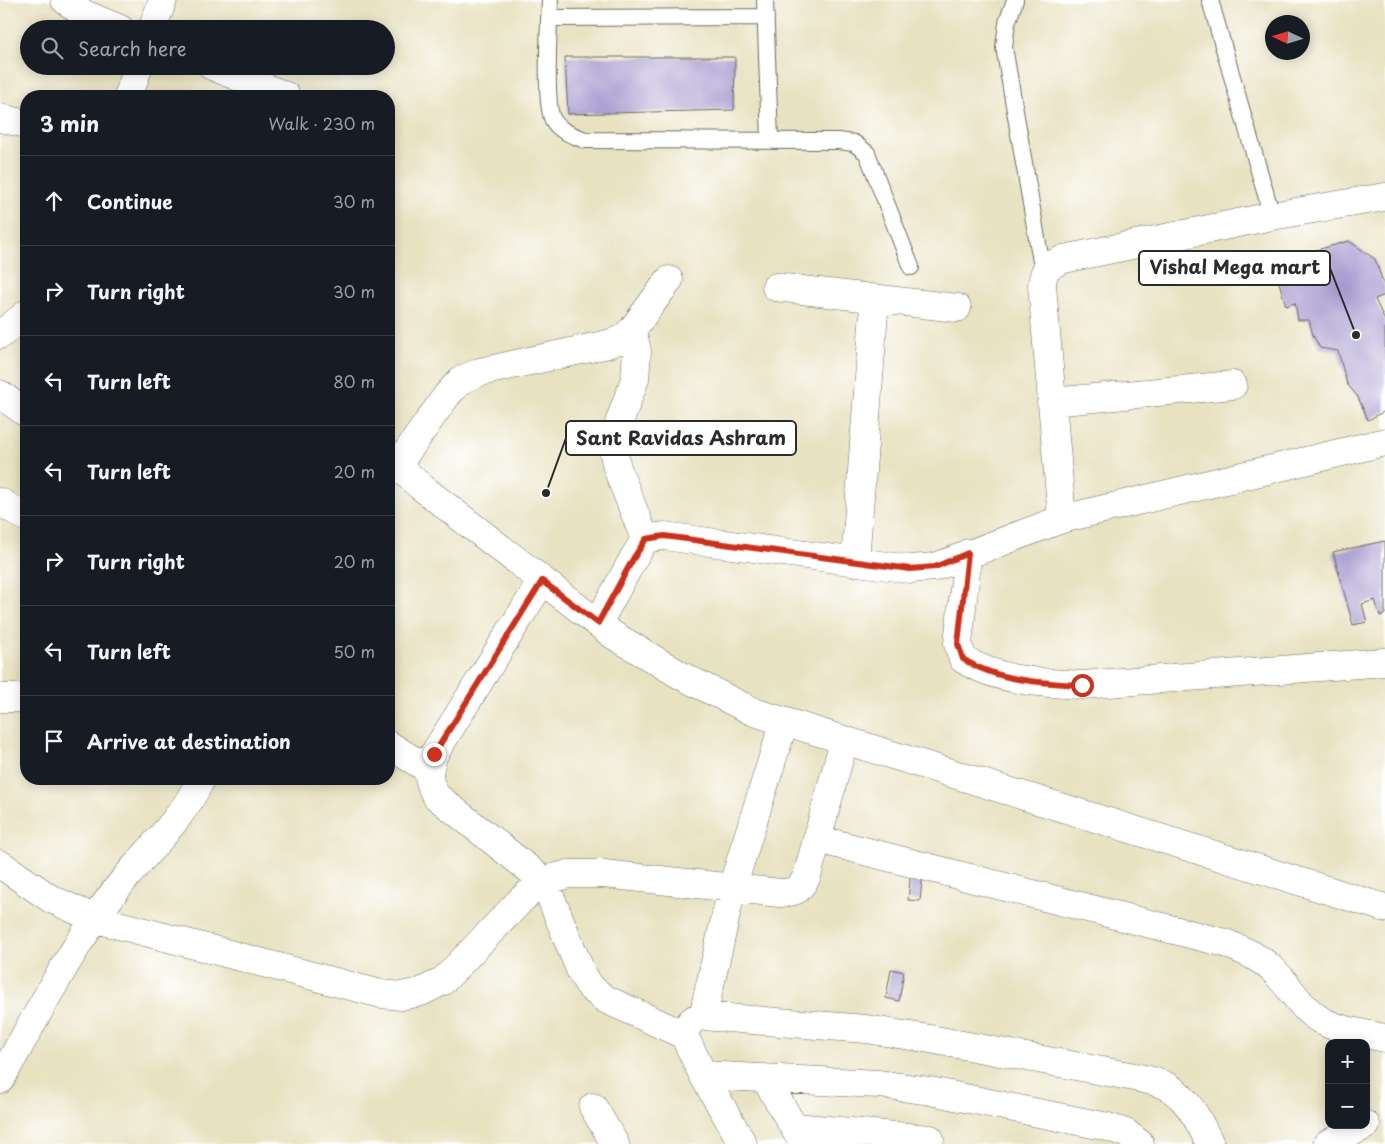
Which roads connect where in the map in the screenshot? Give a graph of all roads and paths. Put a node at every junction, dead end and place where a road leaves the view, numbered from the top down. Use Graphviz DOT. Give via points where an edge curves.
graph roads {
  1 [pos="65,0"];
  2 [pos="163,0"];
  3 [pos="550,0"];
  4 [pos="765,0"];
  5 [pos="1015,0"];
  6 [pos="1210,0"];
  7 [pos="766,17"];
  8 [pos="549,18"];
  9 [pos="98,20"];
  10 [pos="155,20"];
  11 [pos="136,75"];
  12 [pos="234,75"];
  13 [pos="130,90"];
  14 [pos="271,90"];
  15 [pos="0,118"];
  16 [pos="20,123"];
  17 [pos="770,140"];
  18 [pos="1385,197"];
  19 [pos="1272,216"];
  20 [pos="911,268"];
  21 [pos="1043,272"];
  22 [pos="669,280"];
  23 [pos="776,287"];
  24 [pos="875,299"];
  25 [pos="957,308"];
  26 [pos="20,319"];
  27 [pos="632,330"];
  28 [pos="0,335"];
  29 [pos="1233,385"];
  30 [pos="0,394"];
  31 [pos="1051,402"];
  32 [pos="20,409"];
  33 [pos="1385,442"];
  34 [pos="395,460"];
  35 [pos="395,464"];
  36 [pos="0,502"];
  37 [pos="20,514"];
  38 [pos="1062,519"];
  39 [pos="646,539"];
  40 [pos="968,553"];
  41 [pos="855,562"];
  42 [pos="542,581"];
  43 [pos="598,623"];
  44 [pos="1385,662"];
  45 [pos="0,698"];
  46 [pos="20,698"];
  47 [pos="784,722"];
  48 [pos="844,741"];
  49 [pos="395,749"];
  50 [pos="429,770"];
  51 [pos="197,785"];
  52 [pos="817,839"];
  53 [pos="0,864"];
  54 [pos="544,881"];
  55 [pos="732,888"];
  56 [pos="1385,908"];
  57 [pos="96,919"];
  58 [pos="703,1016"];
  59 [pos="684,1035"];
  60 [pos="1385,1038"];
  61 [pos="703,1075"];
  62 [pos="765,1078"];
  63 [pos="0,1080"];
  64 [pos="593,1107"];
  65 [pos="1385,1116"];
  66 [pos="1370,1123"];
  67 [pos="1358,1129"];
  68 [pos="799,1136"];
  69 [pos="930,1139"];
  70 [pos="615,1144"];
  71 [pos="743,1144"];
  72 [pos="1140,1144"];
  73 [pos="1210,1144"];
  74 [pos="1327,1144"];
  1 -- 9 [label="street"];
  2 -- 10 [label="street"];
  3 -- 8 [label="lane"];
  4 -- 7 [label="lane"];
  5 -- 21 [label="lane" via="1007,23 1004,47"];
  6 -- 19 [label="lane"];
  7 -- 8 [label="lane"];
  7 -- 17 [label="lane"];
  8 -- 17 [label="lane" via="549,102 553,120 565,132 585,140"];
  11 -- 13 [label="street"];
  12 -- 14 [label="street"];
  15 -- 16 [label="street"];
  17 -- 20 [label="lane" via="854,143 867,153"];
  18 -- 19 [label="street"];
  19 -- 21 [label="street" via="1064,259"];
  21 -- 31 [label="street"];
  22 -- 27 [label="street"];
  23 -- 24 [label="street"];
  24 -- 25 [label="street"];
  24 -- 41 [label="street"];
  26 -- 28 [label="street"];
  27 -- 34 [label="street" via="624,338 608,344 480,372 461,380"];
  27 -- 39 [label="street" via="637,351 635,379 619,423 614,454"];
  29 -- 31 [label="street"];
  30 -- 32 [label="street"];
  31 -- 38 [label="street"];
  33 -- 38 [label="street"];
  35 -- 42 [label="street"];
  36 -- 37 [label="street"];
  38 -- 40 [label="street"];
  39 -- 41 [label="street" via="664,536"];
  39 -- 43 [label="street"];
  40 -- 41 [label="street" via="935,567 910,569"];
  40 -- 44 [label="street" via="958,644 963,659 995,675 1082,685"];
  42 -- 43 [label="street"];
  42 -- 50 [label="street" via="434,754"];
  43 -- 47 [label="street" via="682,676 754,712"];
  45 -- 46 [label="street"];
  47 -- 48 [label="street"];
  47 -- 55 [label="street"];
  48 -- 52 [label="street"];
  48 -- 56 [label="street"];
  49 -- 50 [label="street"];
  50 -- 54 [label="street" via="428,782 436,796"];
  51 -- 57 [label="street" via="175,822 115,890"];
  52 -- 55 [label="street" via="801,887 780,893"];
  52 -- 60 [label="street" via="1225,943 1258,956 1318,1019 1336,1027"];
  53 -- 57 [label="street" via="51,899"];
  54 -- 55 [label="street" via="568,874 604,874"];
  54 -- 57 [label="street" via="522,899 443,981 421,992 401,996 381,994"];
  54 -- 59 [label="street" via="581,972 591,988 605,999"];
  55 -- 58 [label="street"];
  57 -- 63 [label="street" via="77,945"];
  58 -- 59 [label="street" via="694,1018"];
  58 -- 73 [label="street" via="866,1029 1162,1084 1181,1096 1196,1114"];
  59 -- 61 [label="street"];
  61 -- 62 [label="street"];
  61 -- 71 [label="street"];
  62 -- 68 [label="street"];
  62 -- 72 [label="street" via="879,1084 930,1091 1108,1128 1126,1133"];
  64 -- 70 [label="street"];
  65 -- 66 [label="street"];
  67 -- 74 [label="street"];
  68 -- 69 [label="street"];
}
